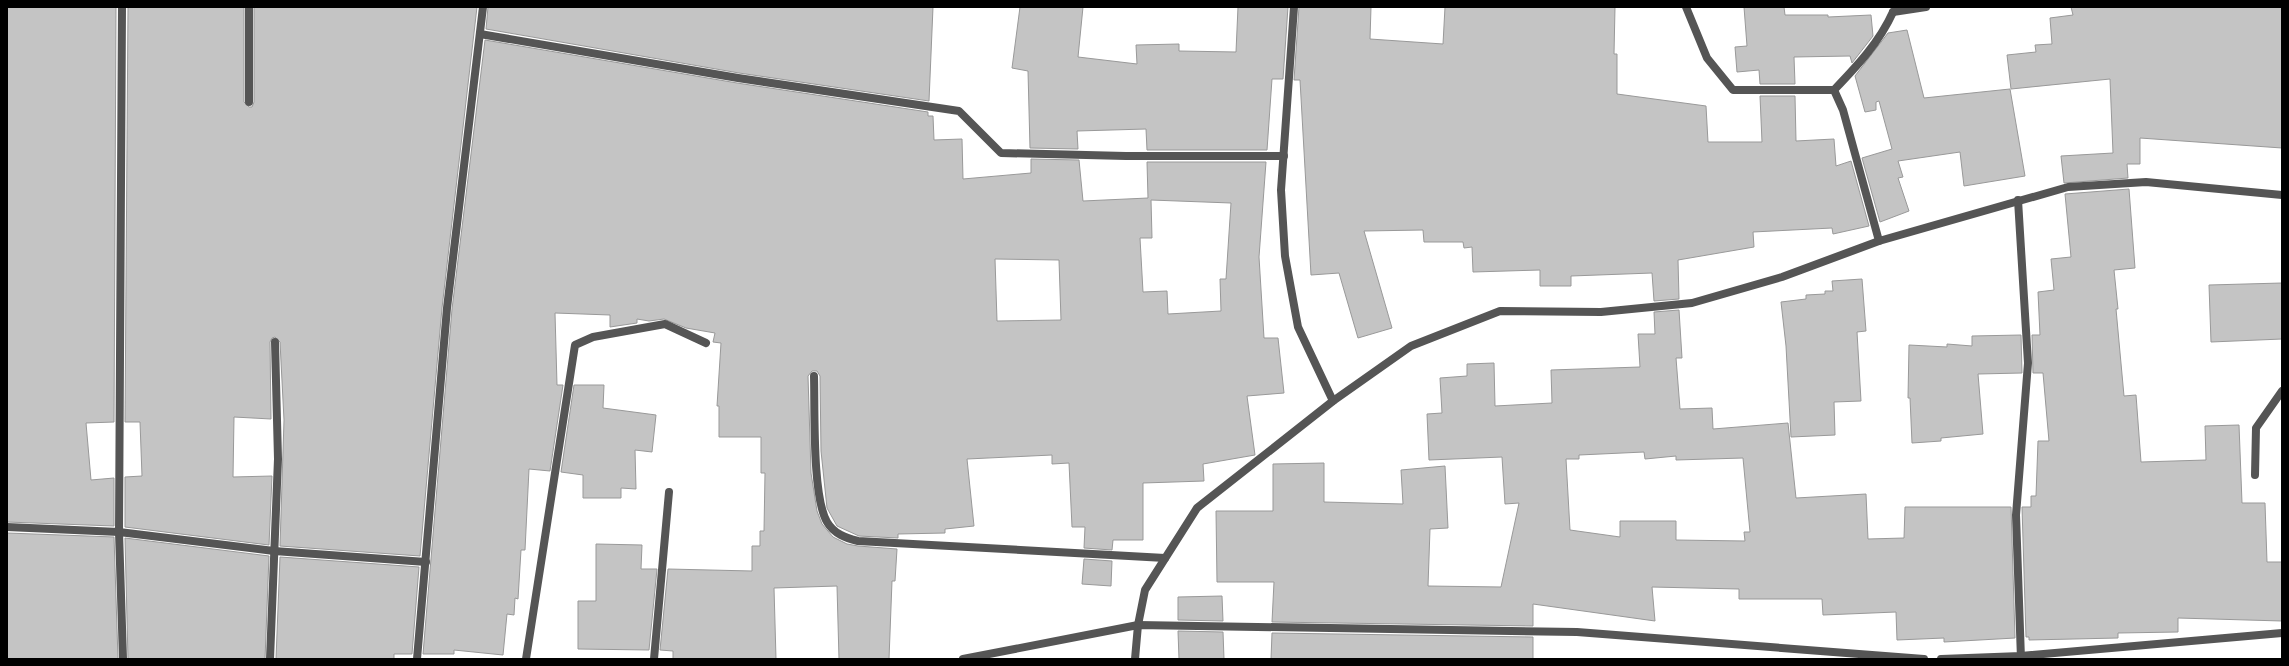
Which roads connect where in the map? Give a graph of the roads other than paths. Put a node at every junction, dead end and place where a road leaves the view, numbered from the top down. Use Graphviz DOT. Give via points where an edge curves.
graph roads {
  1 [pos="122,7"];
  2 [pos="249,7"];
  3 [pos="483,7"];
  4 [pos="1294,7"];
  5 [pos="1686,7"];
  6 [pos="1926,7"];
  7 [pos="1891,9"];
  8 [pos="480,34"];
  9 [pos="1834,90"];
  10 [pos="249,102"];
  11 [pos="1284,156"];
  12 [pos="2282,195"];
  13 [pos="2018,200"];
  14 [pos="1879,241"];
  15 [pos="275,342"];
  16 [pos="706,343"];
  17 [pos="814,376"];
  18 [pos="2282,391"];
  19 [pos="1333,401"];
  20 [pos="2255,475"];
  21 [pos="669,492"];
  22 [pos="7,527"];
  23 [pos="118,532"];
  24 [pos="274,551"];
  25 [pos="1165,558"];
  26 [pos="426,562"];
  27 [pos="1138,625"];
  28 [pos="2282,633"];
  29 [pos="2021,658"];
  30 [pos="123,659"];
  31 [pos="270,659"];
  32 [pos="417,659"];
  33 [pos="526,659"];
  34 [pos="654,659"];
  35 [pos="963,659"];
  36 [pos="1135,659"];
  37 [pos="1924,659"];
  38 [pos="1941,659"];
  1 -- 23 [label="street"];
  2 -- 10 [label="street"];
  3 -- 8 [label="street"];
  4 -- 11 [label="street"];
  5 -- 9 [label="street" via="1707,58 1733,90"];
  6 -- 7 [label="street"];
  7 -- 9 [label="street" via="1886,28 1870,52"];
  8 -- 11 [label="street" via="738,78 958,111 1001,153"];
  8 -- 26 [label="street" via="447,308"];
  9 -- 14 [label="street" via="1843,110"];
  11 -- 19 [label="street" via="1281,190 1285,256 1298,326"];
  12 -- 13 [label="street" via="2146,182 2068,187"];
  13 -- 14 [label="street"];
  13 -- 29 [label="street" via="2028,363 2016,515"];
  14 -- 19 [label="street" via="1782,277 1692,303 1601,312 1500,311 1411,346"];
  15 -- 24 [label="street" via="278,459"];
  16 -- 33 [label="street" via="665,324 593,337 575,345"];
  17 -- 25 [label="street" via="818,480 822,511 828,524 841,536 858,541"];
  18 -- 20 [label="street" via="2256,428"];
  19 -- 25 [label="street" via="1197,508"];
  21 -- 34 [label="street"];
  22 -- 23 [label="street"];
  23 -- 24 [label="street"];
  23 -- 30 [label="street"];
  24 -- 26 [label="street"];
  24 -- 31 [label="street"];
  25 -- 27 [label="street" via="1145,590"];
  26 -- 32 [label="street"];
  27 -- 35 [label="street"];
  27 -- 36 [label="street"];
  27 -- 37 [label="street" via="1577,632"];
  28 -- 29 [label="street"];
  29 -- 38 [label="street"];
}
